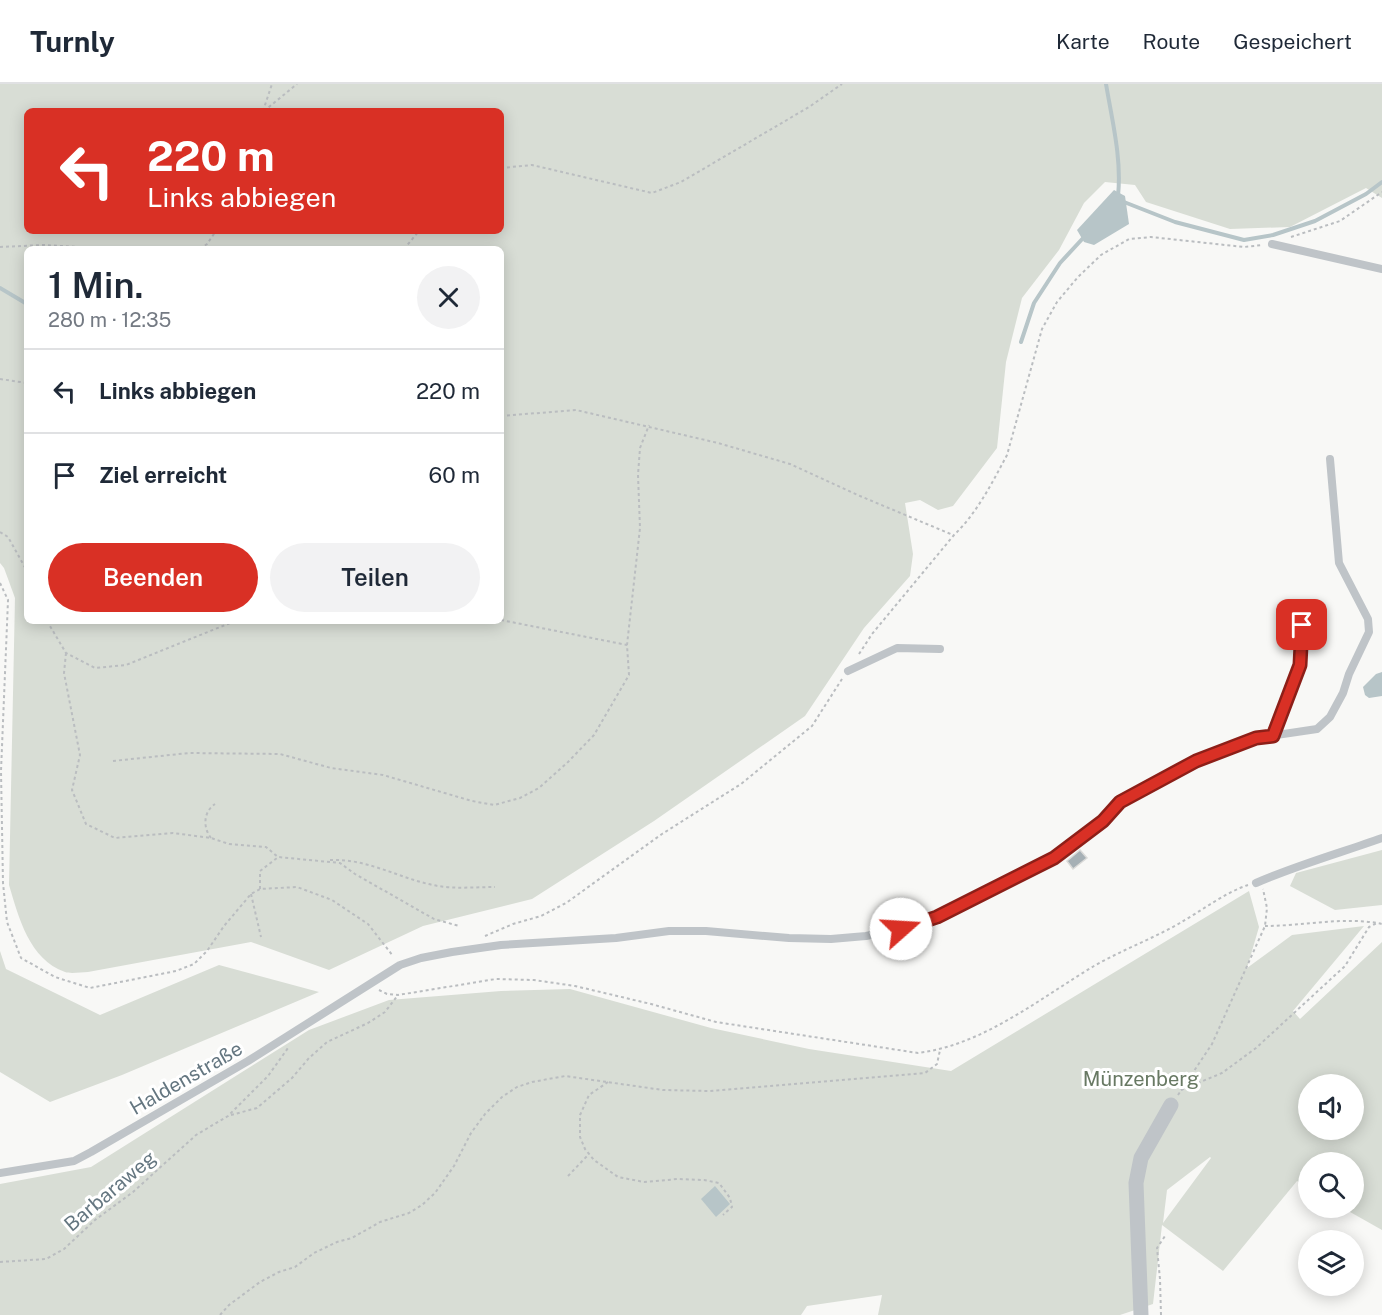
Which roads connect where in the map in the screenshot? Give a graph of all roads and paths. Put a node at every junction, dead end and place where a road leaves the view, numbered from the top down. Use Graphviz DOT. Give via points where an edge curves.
graph roads {
  1 [pos="272,84"];
  2 [pos="297,84"];
  3 [pos="842,84"];
  4 [pos="265,108"];
  5 [pos="268,108"];
  6 [pos="504,168"];
  7 [pos="1382,192"];
  8 [pos="214,234"];
  9 [pos="416,234"];
  10 [pos="1272,244"];
  11 [pos="62,246"];
  12 [pos="204,246"];
  13 [pos="406,246"];
  14 [pos="0,247"];
  15 [pos="1382,269"];
  16 [pos="0,379"];
  17 [pos="24,383"];
  18 [pos="504,416"];
  19 [pos="649,426"];
  20 [pos="1330,459"];
  21 [pos="0,532"];
  22 [pos="954,535"];
  23 [pos="24,566"];
  24 [pos="0,583"];
  25 [pos="1302,605"];
  26 [pos="504,621"];
  27 [pos="49,624"];
  28 [pos="228,624"];
  29 [pos="627,645"];
  30 [pos="940,649"];
  31 [pos="66,653"];
  32 [pos="848,671"];
  33 [pos="1273,736"];
  34 [pos="113,761"];
  35 [pos="215,804"];
  36 [pos="211,838"];
  37 [pos="1382,838"];
  38 [pos="278,857"];
  39 [pos="321,861"];
  40 [pos="1256,883"];
  41 [pos="495,887"];
  42 [pos="260,889"];
  43 [pos="251,894"];
  44 [pos="1377,923"];
  45 [pos="1382,924"];
  46 [pos="459,926"];
  47 [pos="1265,926"];
  48 [pos="261,937"];
  49 [pos="482,938"];
  50 [pos="400,965"];
  51 [pos="376,980"];
  52 [pos="463,980"];
  53 [pos="463,984"];
  54 [pos="398,995"];
  55 [pos="304,1025"];
  56 [pos="940,1050"];
  57 [pos="608,1082"];
  58 [pos="1181,1090"];
  59 [pos="1171,1105"];
  60 [pos="228,1116"];
  61 [pos="589,1154"];
  62 [pos="0,1173"];
  63 [pos="568,1176"];
  64 [pos="723,1215"];
  65 [pos="1165,1236"];
  66 [pos="0,1262"];
  67 [pos="1141,1314"];
  68 [pos="220,1315"];
  69 [pos="1161,1315"];
  1 -- 4 [label="path"];
  2 -- 5 [label="path"];
  3 -- 6 [label="path" via="681,182 652,193 532,165"];
  7 -- 10 [label="path" via="1340,221"];
  8 -- 12 [label="path"];
  9 -- 13 [label="path"];
  10 -- 15 [label="lane"];
  10 -- 22 [label="path" via="1244,247 1151,237 1129,239 1101,255 1057,302 1042,329 1007,455 967,522"];
  11 -- 14 [label="path"];
  16 -- 17 [label="path"];
  18 -- 19 [label="path" via="576,410"];
  19 -- 22 [label="path" via="790,464"];
  19 -- 29 [label="path" via="640,448 640,528"];
  20 -- 33 [label="lane, Haldenstraße" via="1339,563 1368,619 1369,632 1330,717 1317,729"];
  21 -- 23 [label="path" via="8,537"];
  22 -- 32 [label="path" via="872,634"];
  24 -- 43 [label="path" via="8,600 1,771 3,883 7,922 21,958 55,978 90,988 176,971 201,958"];
  25 -- 33 [label="lane" via="1300,665"];
  26 -- 29 [label="path"];
  27 -- 31 [label="path"];
  28 -- 31 [label="path" via="126,665 95,668"];
  29 -- 34 [label="path" via="630,675 594,735 539,788 494,805 383,775 331,768 280,754 189,753"];
  30 -- 32 [label="lane" via="897,648"];
  31 -- 36 [label="path" via="65,681 80,755 72,790 86,825 115,838 173,833"];
  32 -- 49 [label="path" via="812,726 741,784 662,834 566,903"];
  33 -- 50 [label="lane, Haldenstraße" via="1256,738 1196,761 1120,802 1103,821 1054,858 937,917 901,929 831,939 669,932 472,949"];
  35 -- 36 [label="path" via="205,818"];
  36 -- 38 [label="path" via="229,844 266,847"];
  37 -- 40 [label="lane"];
  38 -- 39 [label="path"];
  38 -- 42 [label="path" via="260,871"];
  39 -- 41 [label="path" via="344,859 438,886"];
  39 -- 46 [label="path" via="340,862 434,919"];
  40 -- 47 [label="path" via="1264,890"];
  40 -- 56 [label="path" via="1096,965 975,1037"];
  42 -- 43 [label="path"];
  42 -- 50 [label="path" via="297,887 332,900 368,924"];
  43 -- 48 [label="path"];
  44 -- 45 [label="path"];
  44 -- 47 [label="path"];
  44 -- 58 [label="path" via="1369,927 1345,966 1256,1048 1222,1073"];
  47 -- 58 [label="path" via="1212,1044"];
  50 -- 51 [label="lane, Haldenstraße"];
  51 -- 54 [label="path" via="379,989"];
  51 -- 55 [label="lane, Haldenstraße"];
  52 -- 53 [label="path"];
  53 -- 54 [label="path"];
  53 -- 56 [label="path" via="496,979 534,980 575,986 716,1022 918,1053"];
  54 -- 60 [label="path" via="385,1012 327,1042 257,1108"];
  55 -- 60 [label="path" via="268,1076"];
  55 -- 62 [label="lane, Haldenstraße" via="74,1161"];
  56 -- 57 [label="path" via="937,1064 926,1073 709,1091 663,1090"];
  57 -- 61 [label="path" via="589,1095 580,1115 580,1137"];
  57 -- 68 [label="path" via="565,1076 517,1087 485,1114 454,1166 422,1204 260,1282"];
  58 -- 59 [label="path"];
  59 -- 67 [label="street" via="1141,1158 1136,1184"];
  60 -- 66 [label="path, Barbaraweg" via="196,1135 64,1248 46,1259"];
  61 -- 63 [label="path"];
  61 -- 64 [label="path" via="618,1177 644,1182 678,1179 719,1184 732,1207"];
  65 -- 69 [label="path" via="1157,1248"];
}
